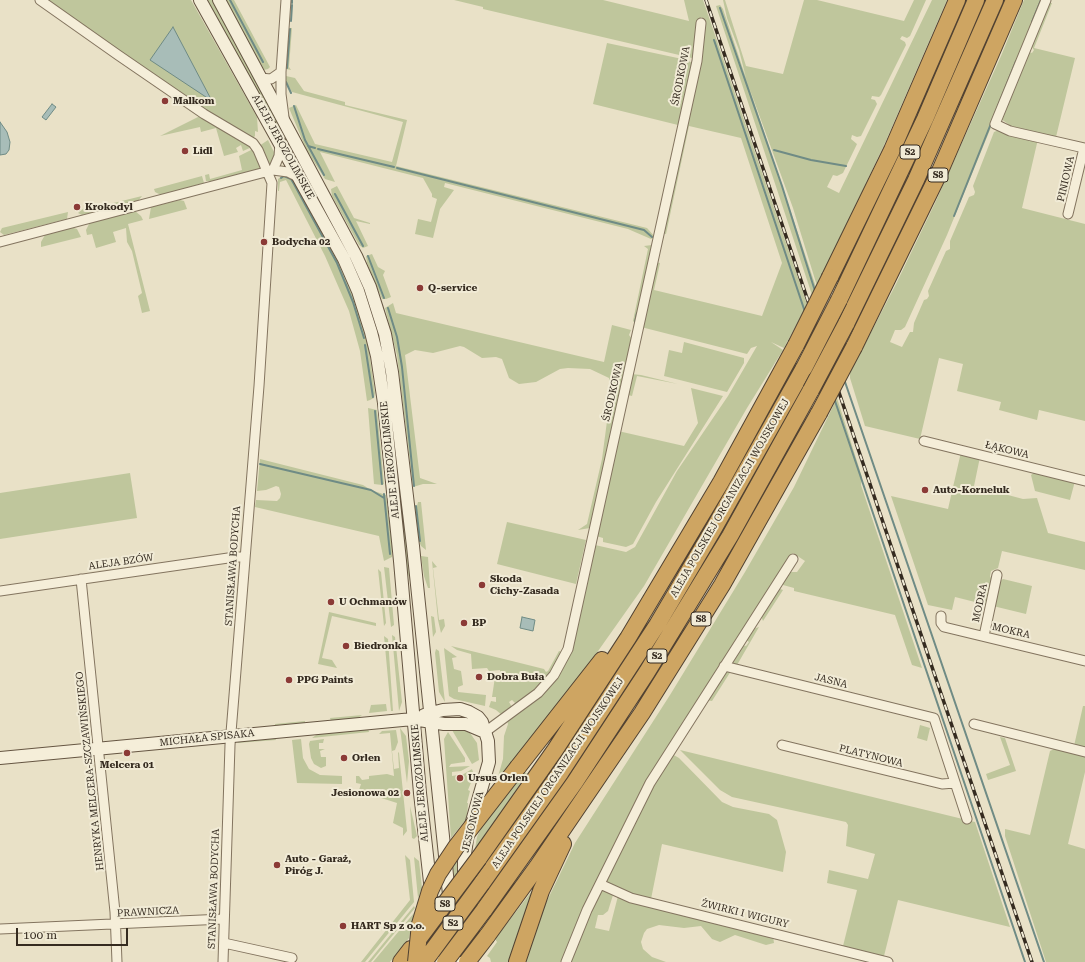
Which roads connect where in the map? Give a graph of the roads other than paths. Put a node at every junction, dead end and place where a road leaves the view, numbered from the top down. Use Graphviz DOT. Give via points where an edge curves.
graph roads {
  1 [pos="40,0"];
  2 [pos="200,0"];
  3 [pos="219,0"];
  4 [pos="286,0"];
  5 [pos="957,0"];
  6 [pos="976,0"];
  7 [pos="995,0"];
  8 [pos="1014,0"];
  9 [pos="1046,0"];
  10 [pos="702,23"];
  11 [pos="281,72"];
  12 [pos="260,78"];
  13 [pos="286,124"];
  14 [pos="280,142"];
  15 [pos="1084,148"];
  16 [pos="271,171"];
  17 [pos="301,179"];
  18 [pos="1068,214"];
  19 [pos="0,242"];
  20 [pos="924,441"];
  21 [pos="1085,481"];
  22 [pos="245,556"];
  23 [pos="793,559"];
  24 [pos="671,567"];
  25 [pos="997,575"];
  26 [pos="81,578"];
  27 [pos="0,591"];
  28 [pos="941,616"];
  29 [pos="984,636"];
  30 [pos="1085,660"];
  31 [pos="724,666"];
  32 [pos="431,717"];
  33 [pos="414,719"];
  34 [pos="974,724"];
  35 [pos="485,732"];
  36 [pos="231,736"];
  37 [pos="782,745"];
  38 [pos="99,749"];
  39 [pos="1085,752"];
  40 [pos="0,758"];
  41 [pos="955,784"];
  42 [pos="588,793"];
  43 [pos="967,819"];
  44 [pos="600,884"];
  45 [pos="224,919"];
  46 [pos="116,924"];
  47 [pos="0,929"];
  48 [pos="224,943"];
  49 [pos="413,956"];
  50 [pos="292,958"];
  51 [pos="117,962"];
  52 [pos="223,962"];
  53 [pos="401,962"];
  54 [pos="424,962"];
  55 [pos="439,962"];
  56 [pos="445,962"];
  57 [pos="456,962"];
  58 [pos="467,962"];
  59 [pos="471,962"];
  60 [pos="517,962"];
  61 [pos="566,962"];
  62 [pos="888,962"];
  1 -- 16 [label="street, STANISŁAWA BODYCHA" via="149,76 253,143"];
  2 -- 14 [label="main road, ALEJE JEROZOLIMSKIE"];
  3 -- 12 [label="main road, ALEJE JEROZOLIMSKIE"];
  4 -- 11 [label="street"];
  5 -- 24 [label="highway, S8, bridge" via="889,156 796,346"];
  6 -- 54 [label="highway, ALEJA POLSKIEJ ORGANIZACJI WOJSKOWEJ / S2, bridge" via="926,119 839,300 718,523 657,624 565,766"];
  7 -- 56 [label="highway, ALEJA POLSKIEJ ORGANIZACJI WOJSKOWEJ / S2, bridge" via="916,180 846,324 730,536 575,782"];
  8 -- 42 [label="highway, S8, bridge" via="940,172 819,413 722,585 646,707"];
  9 -- 15 [label="street" via="995,124 1010,131"];
  10 -- 35 [label="street, ŚRODKOWA" via="697,61 568,650 554,675 543,688"];
  11 -- 12 [label="street" via="271,79"];
  11 -- 13 [label="street" via="281,94"];
  12 -- 13 [label="main road, ALEJE JEROZOLIMSKIE"];
  13 -- 32 [label="main road, ALEJE JEROZOLIMSKIE" via="358,261 377,306 385,334 392,372"];
  14 -- 16 [label="street" via="279,156"];
  14 -- 17 [label="main road, ALEJE JEROZOLIMSKIE"];
  15 -- 18 [label="street, PINIOWA"];
  16 -- 17 [label="street" via="288,172"];
  16 -- 19 [label="street"];
  16 -- 22 [label="street, STANISŁAWA BODYCHA" via="273,190"];
  17 -- 33 [label="main road, ALEJE JEROZOLIMSKIE" via="353,278 367,316 377,356 394,503"];
  20 -- 21 [label="street, ŁĄKOWA"];
  22 -- 26 [label="street, ALEJA BZÓW"];
  22 -- 36 [label="street, STANISŁAWA BODYCHA"];
  23 -- 31 [label="street"];
  24 -- 49 [label="highway, S8, bridge" via="555,750"];
  24 -- 49 [label="highway, bridge" via="438,874 430,891"];
  25 -- 29 [label="street, MODRA"];
  26 -- 27 [label="street, ALEJA BZÓW"];
  26 -- 38 [label="street, HENRYKA MELCERA-SZCZAWIŃSKIEGO"];
  28 -- 29 [label="street, MOKRA" via="940,623 944,627"];
  29 -- 30 [label="street, MOKRA"];
  31 -- 41 [label="street, JASNA" via="934,718"];
  31 -- 44 [label="street" via="650,783"];
  32 -- 33 [label="main road, MICHAŁA SPISAKA"];
  32 -- 35 [label="main road, JESIONOWA" via="460,709 480,719"];
  32 -- 57 [label="main road, ALEJE JEROZOLIMSKIE"];
  33 -- 36 [label="main road, MICHAŁA SPISAKA"];
  33 -- 55 [label="main road, ALEJE JEROZOLIMSKIE" via="420,800"];
  34 -- 39 [label="street"];
  35 -- 59 [label="main road, JESIONOWA" via="489,745 489,762 467,839 464,862"];
  36 -- 38 [label="main road, MICHAŁA SPISAKA"];
  36 -- 45 [label="street, STANISŁAWA BODYCHA"];
  37 -- 41 [label="street, PLATYNOWA" via="942,784"];
  38 -- 40 [label="main road, MICHAŁA SPISAKA"];
  38 -- 46 [label="street, HENRYKA MELCERA-SZCZAWIŃSKIEGO"];
  41 -- 43 [label="street"];
  42 -- 58 [label="highway, S8, bridge"];
  42 -- 60 [label="highway" via="541,890"];
  44 -- 61 [label="street" via="579,926"];
  44 -- 62 [label="street, ŻWIRKI I WIGURY" via="631,898"];
  45 -- 46 [label="street, PRAWNICZA"];
  45 -- 48 [label="street, STANISŁAWA BODYCHA"];
  46 -- 47 [label="street, PRAWNICZA"];
  46 -- 51 [label="street, HENRYKA MELCERA-SZCZAWIŃSKIEGO"];
  48 -- 50 [label="street"];
  48 -- 52 [label="street, STANISŁAWA BODYCHA"];
  49 -- 53 [label="highway, S8"];
}
